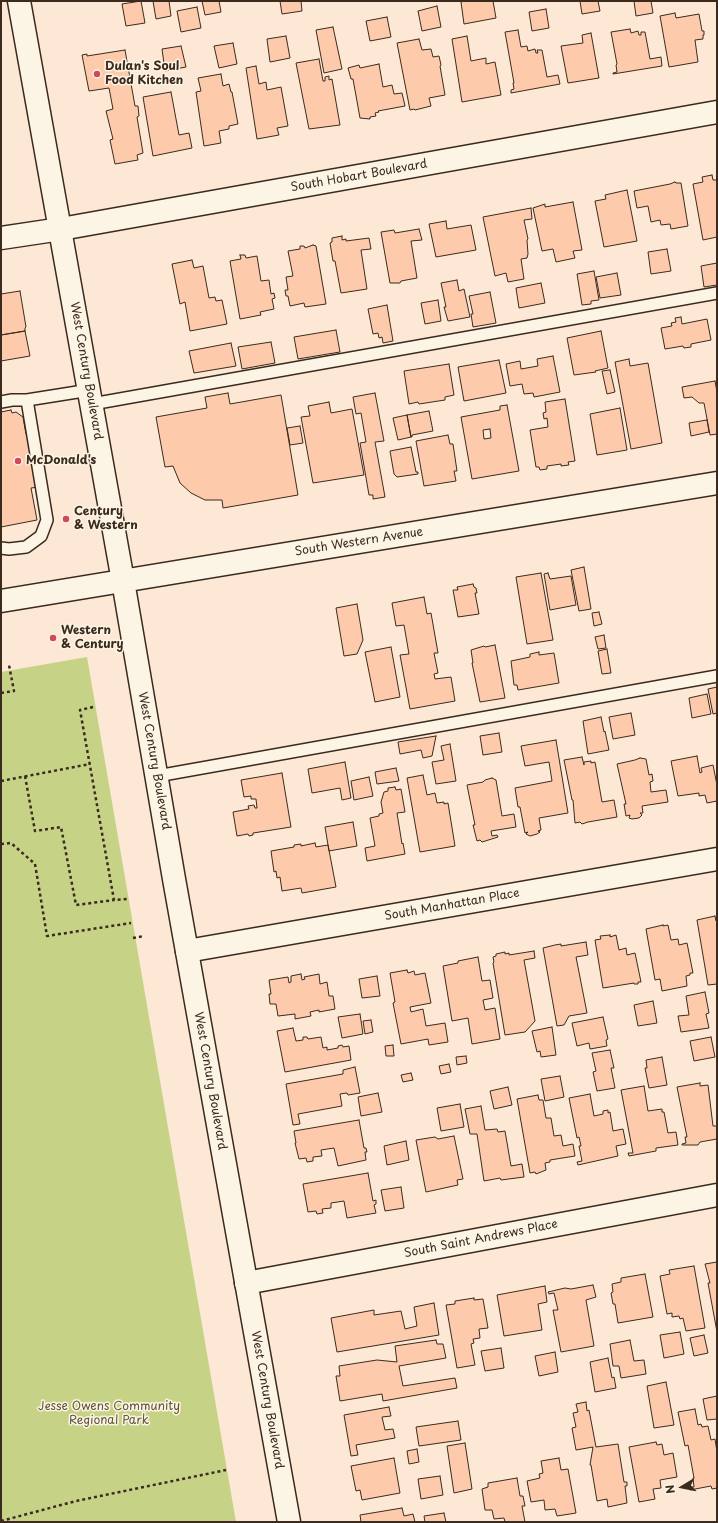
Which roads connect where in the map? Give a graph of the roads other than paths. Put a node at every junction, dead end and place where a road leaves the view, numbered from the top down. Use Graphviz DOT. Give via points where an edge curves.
graph roads {
  1 [pos="20,1"];
  2 [pos="717,112"];
  3 [pos="60,229"];
  4 [pos="1,238"];
  5 [pos="717,293"];
  6 [pos="91,397"];
  7 [pos="27,400"];
  8 [pos="1,402"];
  9 [pos="717,483"];
  10 [pos="1,548"];
  11 [pos="123,581"];
  12 [pos="1,601"];
  13 [pos="717,676"];
  14 [pos="157,776"];
  15 [pos="717,859"];
  16 [pos="187,950"];
  17 [pos="717,1195"];
  18 [pos="246,1283"];
  19 [pos="289,1522"];
  1 -- 3 [label="main road, West Century Boulevard"];
  2 -- 3 [label="main road, South Hobart Boulevard"];
  3 -- 4 [label="main road, South Hobart Boulevard"];
  3 -- 6 [label="main road, West Century Boulevard"];
  5 -- 6 [label="lane"];
  6 -- 7 [label="lane"];
  6 -- 11 [label="main road, West Century Boulevard"];
  7 -- 8 [label="lane"];
  7 -- 10 [label="lane" via="47,520 41,536 26,547"];
  9 -- 11 [label="main road, South Western Avenue"];
  11 -- 12 [label="main road, South Western Avenue"];
  11 -- 14 [label="main road, West Century Boulevard"];
  13 -- 14 [label="lane"];
  14 -- 16 [label="main road, West Century Boulevard"];
  15 -- 16 [label="main road, South Manhattan Place"];
  16 -- 18 [label="main road, West Century Boulevard"];
  17 -- 18 [label="main road, South Saint Andrews Place"];
  18 -- 19 [label="main road, West Century Boulevard"];
}
